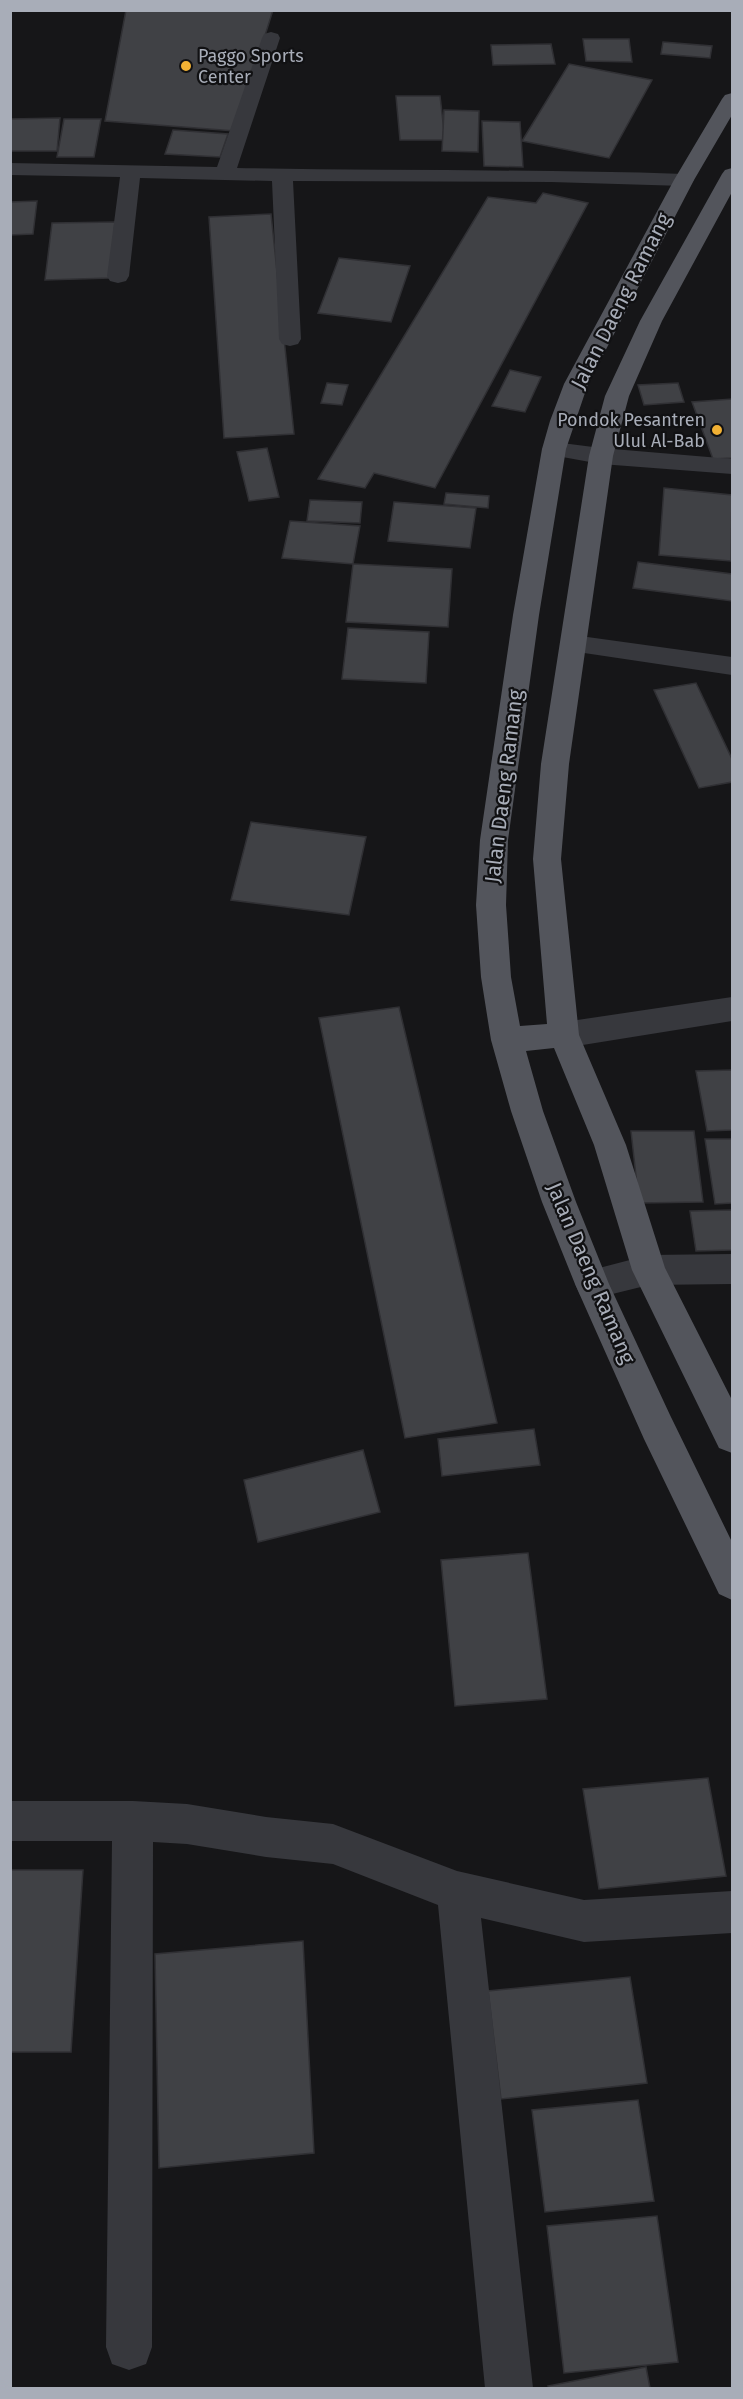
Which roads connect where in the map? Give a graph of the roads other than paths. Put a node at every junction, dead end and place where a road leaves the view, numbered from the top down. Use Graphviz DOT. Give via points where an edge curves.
graph roads {
  1 [pos="271,38"];
  2 [pos="732,99"];
  3 [pos="10,169"];
  4 [pos="131,171"];
  5 [pos="225,173"];
  6 [pos="282,174"];
  7 [pos="732,174"];
  8 [pos="684,180"];
  9 [pos="118,276"];
  10 [pos="290,339"];
  11 [pos="554,449"];
  12 [pos="601,456"];
  13 [pos="732,468"];
  14 [pos="573,644"];
  15 [pos="732,666"];
  16 [pos="732,1009"];
  17 [pos="564,1035"];
  18 [pos="507,1040"];
  19 [pos="732,1269"];
  20 [pos="648,1270"];
  21 [pos="592,1284"];
  22 [pos="732,1436"];
  23 [pos="732,1581"];
  24 [pos="10,1821"];
  25 [pos="133,1821"];
  26 [pos="457,1892"];
  27 [pos="732,1912"];
  28 [pos="129,2347"];
  29 [pos="509,2388"];
  1 -- 5 [label="street"];
  2 -- 8 [label="main road, Jalan Daeng Ramang"];
  3 -- 4 [label="street"];
  4 -- 5 [label="street"];
  4 -- 9 [label="street"];
  5 -- 6 [label="street"];
  6 -- 8 [label="street"];
  6 -- 10 [label="street"];
  7 -- 12 [label="main road, Jalan Daeng Ramang" via="646,332 617,396"];
  8 -- 11 [label="main road, Jalan Daeng Ramang" via="576,384"];
  11 -- 12 [label="street"];
  11 -- 18 [label="main road, Jalan Daeng Ramang" via="494,840 491,905 496,977"];
  12 -- 13 [label="street"];
  12 -- 14 [label="main road, Jalan Daeng Ramang"];
  14 -- 15 [label="street"];
  14 -- 17 [label="main road, Jalan Daeng Ramang" via="555,764 547,860"];
  16 -- 17 [label="street"];
  17 -- 18 [label="main road"];
  17 -- 20 [label="main road, Jalan Daeng Ramang" via="610,1145"];
  18 -- 21 [label="main road, Jalan Daeng Ramang" via="527,1111"];
  19 -- 20 [label="street"];
  20 -- 21 [label="street"];
  20 -- 22 [label="main road, Jalan Daeng Ramang"];
  21 -- 23 [label="main road, Jalan Daeng Ramang"];
  24 -- 25 [label="street"];
  25 -- 26 [label="street" via="187,1824 333,1844"];
  25 -- 28 [label="street"];
  26 -- 27 [label="street" via="584,1921"];
  26 -- 29 [label="street"];
}
